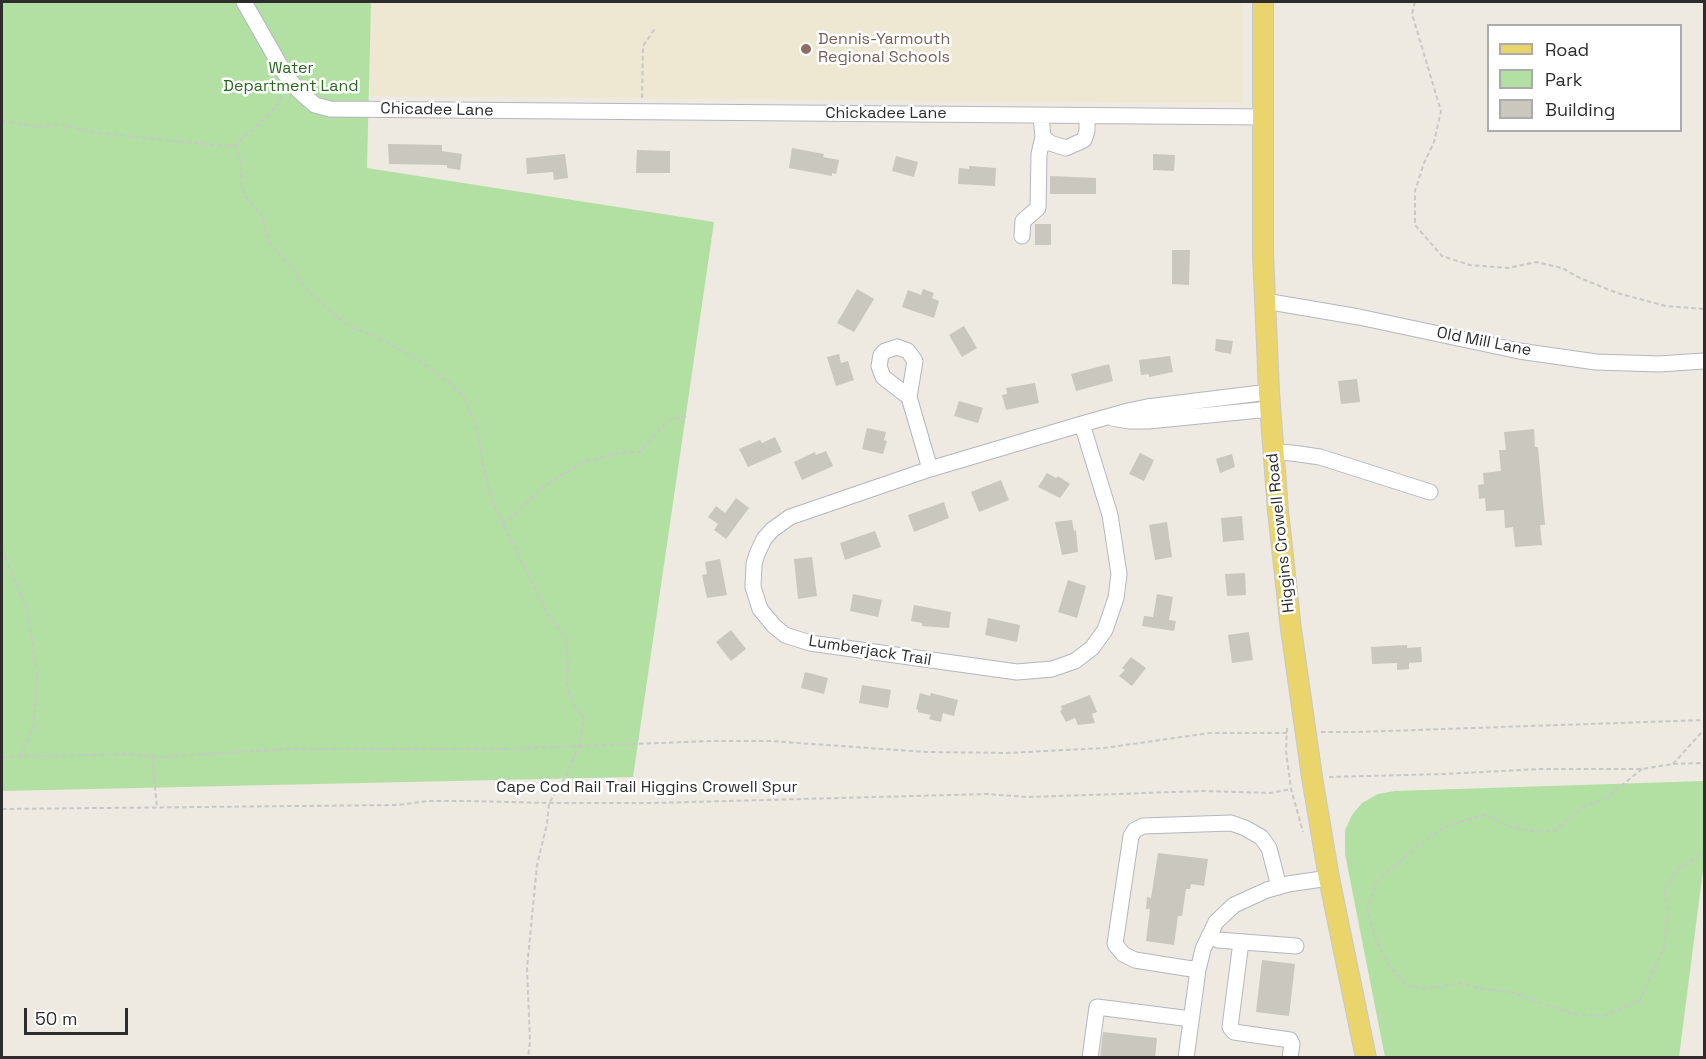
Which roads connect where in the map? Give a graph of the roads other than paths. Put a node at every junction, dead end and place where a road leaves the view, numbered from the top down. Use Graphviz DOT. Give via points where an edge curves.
graph roads {
  1 [pos="244,2"];
  2 [pos="1263,2"];
  3 [pos="509,112"];
  4 [pos="1041,116"];
  5 [pos="1087,116"];
  6 [pos="1263,117"];
  7 [pos="1043,137"];
  8 [pos="1022,236"];
  9 [pos="1265,301"];
  10 [pos="1704,361"];
  11 [pos="909,397"];
  12 [pos="1202,400"];
  13 [pos="1269,400"];
  14 [pos="1203,416"];
  15 [pos="1109,417"];
  16 [pos="1082,424"];
  17 [pos="1273,452"];
  18 [pos="930,470"];
  19 [pos="1430,492"];
  20 [pos="1329,878"];
  21 [pos="1279,887"];
  22 [pos="1209,936"];
  23 [pos="1241,942"];
  24 [pos="1296,946"];
  25 [pos="1198,970"];
  26 [pos="1191,1019"];
  27 [pos="1090,1058"];
  28 [pos="1186,1058"];
  29 [pos="1290,1058"];
  30 [pos="1366,1058"];
  1 -- 3 [label="street, Chicadee Lane" via="287,76 315,105"];
  2 -- 6 [label="main road, Higgins Crowell Road"];
  3 -- 4 [label="street, Chickadee Lane"];
  4 -- 5 [label="street, Chickadee Lane"];
  4 -- 7 [label="street"];
  5 -- 6 [label="street, Chickadee Lane"];
  5 -- 7 [label="street" via="1086,136 1079,143 1058,147"];
  6 -- 9 [label="main road, Higgins Crowell Road"];
  7 -- 8 [label="street" via="1038,208 1023,221"];
  9 -- 10 [label="street, Old Mill Lane" via="1519,351 1596,362"];
  9 -- 13 [label="main road, Higgins Crowell Road"];
  11 -- 18 [label="street"];
  12 -- 13 [label="street, Lumberjack Trail"];
  12 -- 14 [label="street"];
  12 -- 15 [label="street, Lumberjack Trail" via="1147,407"];
  13 -- 14 [label="street, Lumberjack Trail"];
  13 -- 17 [label="main road, Higgins Crowell Road"];
  14 -- 15 [label="street, Lumberjack Trail" via="1148,421"];
  15 -- 16 [label="street, Lumberjack Trail"];
  16 -- 18 [label="street, Lumberjack Trail"];
  16 -- 18 [label="street, Lumberjack Trail" via="1110,515 1118,586 1110,618 1099,640 1085,654 1058,668 1007,671 810,643 785,634 760,609 753,587 754,564 764,539 779,524 802,512"];
  17 -- 19 [label="street" via="1320,457"];
  17 -- 20 [label="main road, Higgins Crowell Road" via="1288,607"];
  20 -- 21 [label="street"];
  20 -- 30 [label="main road, Higgins Crowell Road"];
  21 -- 22 [label="street" via="1234,905 1216,922"];
  21 -- 25 [label="street" via="1269,848 1261,837 1245,828 1231,823 1143,826 1135,830 1115,944 1135,960"];
  22 -- 23 [label="street"];
  22 -- 25 [label="street"];
  23 -- 24 [label="street"];
  23 -- 29 [label="street" via="1230,1027 1233,1032 1290,1040"];
  25 -- 26 [label="street"];
  26 -- 27 [label="street" via="1097,1007"];
  26 -- 28 [label="street"];
}
